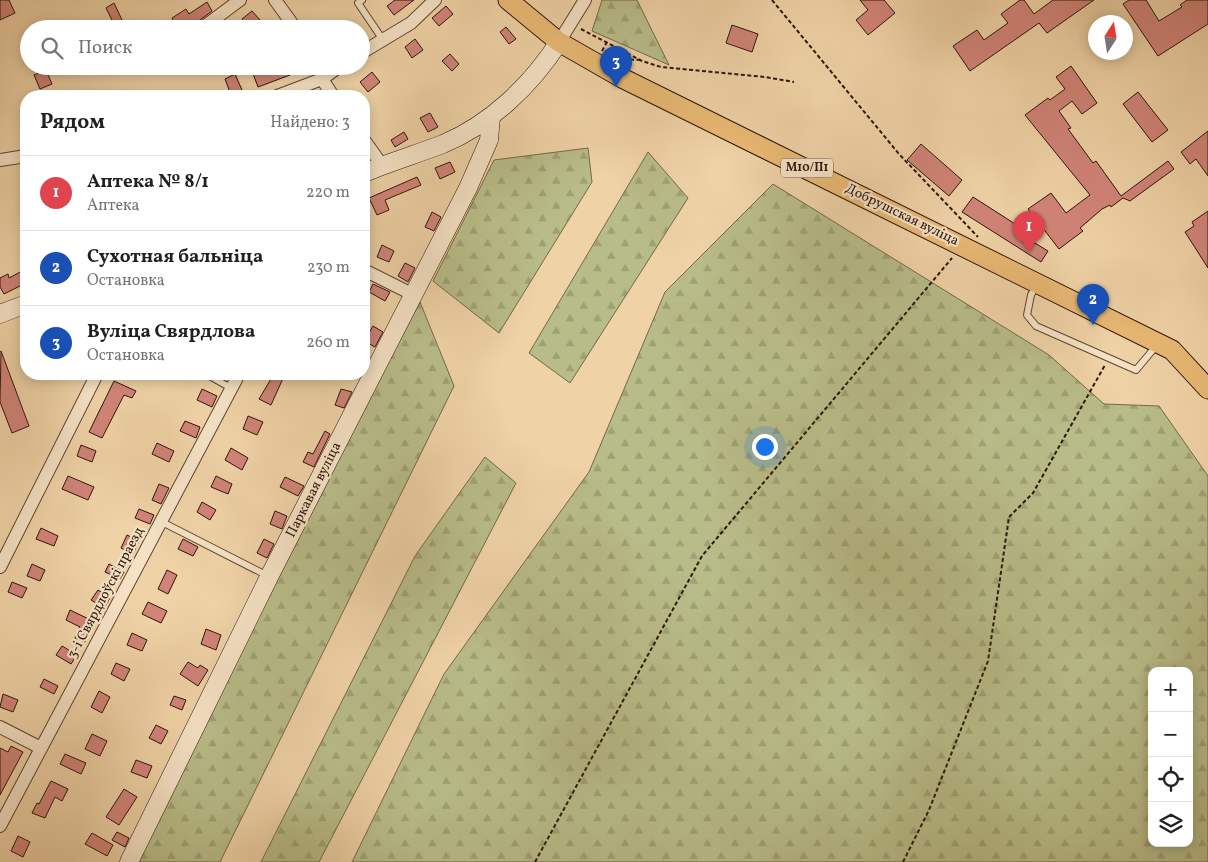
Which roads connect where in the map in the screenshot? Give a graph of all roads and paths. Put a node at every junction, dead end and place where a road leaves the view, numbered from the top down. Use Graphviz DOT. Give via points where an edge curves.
graph roads {
  1 [pos="240,0"];
  2 [pos="274,0"];
  3 [pos="362,0"];
  4 [pos="434,0"];
  5 [pos="508,0"];
  6 [pos="585,0"];
  7 [pos="772,0"];
  8 [pos="213,20"];
  9 [pos="289,20"];
  10 [pos="369,20"];
  11 [pos="370,21"];
  12 [pos="569,23"];
  13 [pos="383,40"];
  14 [pos="559,42"];
  15 [pos="607,42"];
  16 [pos="370,48"];
  17 [pos="599,57"];
  18 [pos="616,58"];
  19 [pos="642,61"];
  20 [pos="321,75"];
  21 [pos="330,75"];
  22 [pos="794,82"];
  23 [pos="289,90"];
  24 [pos="333,90"];
  25 [pos="491,117"];
  26 [pos="370,148"];
  27 [pos="20,157"];
  28 [pos="0,160"];
  29 [pos="382,165"];
  30 [pos="370,170"];
  31 [pos="971,242"];
  32 [pos="370,273"];
  33 [pos="1038,283"];
  34 [pos="414,295"];
  35 [pos="20,306"];
  36 [pos="0,314"];
  37 [pos="1159,343"];
  38 [pos="1109,359"];
  39 [pos="94,380"];
  40 [pos="217,380"];
  41 [pos="236,380"];
  42 [pos="231,388"];
  43 [pos="1208,389"];
  44 [pos="160,521"];
  45 [pos="0,567"];
  46 [pos="269,577"];
  47 [pos="0,727"];
  48 [pos="41,748"];
  49 [pos="0,826"];
  50 [pos="129,862"];
  51 [pos="535,862"];
  52 [pos="903,862"];
  1 -- 8 [label="street"];
  2 -- 9 [label="street"];
  3 -- 10 [label="lane" via="358,3"];
  4 -- 13 [label="street" via="411,23"];
  5 -- 14 [label="main road, М10/П1"];
  6 -- 12 [label="street"];
  7 -- 31 [label="path"];
  11 -- 13 [label="lane"];
  12 -- 14 [label="street"];
  12 -- 15 [label="path"];
  13 -- 16 [label="street"];
  14 -- 25 [label="street" via="544,64"];
  14 -- 31 [label="main road, Добрушская вуліца / М10/П1" via="622,78"];
  15 -- 17 [label="path"];
  15 -- 19 [label="path"];
  18 -- 19 [label="path"];
  19 -- 22 [label="path" via="661,67"];
  20 -- 23 [label="street"];
  21 -- 24 [label="street"];
  25 -- 29 [label="street" via="444,143"];
  25 -- 34 [label="street, Паркавая вуліца" via="489,140"];
  26 -- 29 [label="street"];
  27 -- 28 [label="street"];
  29 -- 30 [label="street"];
  31 -- 33 [label="main road, Добрушская вуліца / М10/П1"];
  31 -- 51 [label="path" via="702,556"];
  32 -- 34 [label="street"];
  33 -- 37 [label="main road, Добрушская вуліца / М10/П1"];
  33 -- 38 [label="lane" via="1026,315 1036,326"];
  34 -- 46 [label="street, Паркавая вуліца"];
  35 -- 36 [label="street"];
  37 -- 38 [label="lane" via="1136,370"];
  37 -- 43 [label="main road, Добрушская вуліца / М10/П1" via="1172,350"];
  38 -- 52 [label="path" via="1033,493 1009,518 988,661 928,810"];
  39 -- 45 [label="street"];
  40 -- 42 [label="lane"];
  41 -- 42 [label="street, 3-і Свярдлоўскі праезд"];
  42 -- 44 [label="street, 3-і Свярдлоўскі праезд"];
  44 -- 46 [label="lane"];
  44 -- 48 [label="street, 3-і Свярдлоўскі праезд"];
  46 -- 50 [label="street, Паркавая вуліца"];
  47 -- 48 [label="street"];
  48 -- 49 [label="street, 3-і Свярдлоўскі праезд"];
}
